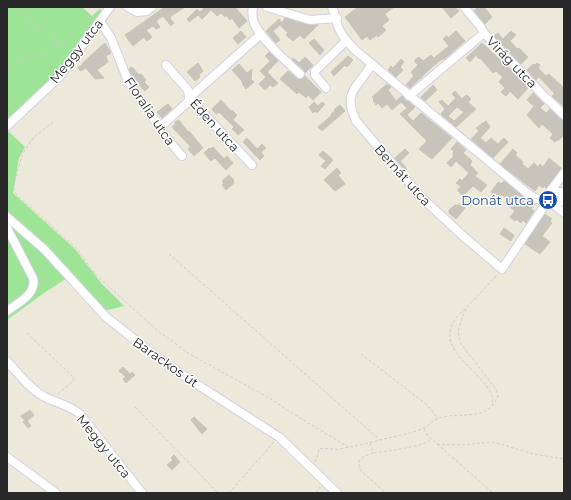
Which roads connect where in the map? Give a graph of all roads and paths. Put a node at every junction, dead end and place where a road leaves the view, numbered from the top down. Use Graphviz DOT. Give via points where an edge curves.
graph roads {
  1 [pos="16,7"];
  2 [pos="110,7"];
  3 [pos="128,7"];
  4 [pos="152,7"];
  5 [pos="253,7"];
  6 [pos="267,7"];
  7 [pos="332,7"];
  8 [pos="339,7"];
  9 [pos="464,7"];
  10 [pos="97,18"];
  11 [pos="337,18"];
  12 [pos="484,33"];
  13 [pos="261,34"];
  14 [pos="346,40"];
  15 [pos="62,42"];
  16 [pos="166,65"];
  17 [pos="371,65"];
  18 [pos="7,67"];
  19 [pos="300,74"];
  20 [pos="7,88"];
  21 [pos="326,88"];
  22 [pos="409,96"];
  23 [pos="189,98"];
  24 [pos="7,109"];
  25 [pos="564,115"];
  26 [pos="54,122"];
  27 [pos="7,126"];
  28 [pos="159,128"];
  29 [pos="182,156"];
  30 [pos="252,165"];
  31 [pos="564,173"];
  32 [pos="549,193"];
  33 [pos="548,203"];
  34 [pos="564,213"];
  35 [pos="7,217"];
  36 [pos="7,228"];
  37 [pos="169,254"];
  38 [pos="502,269"];
  39 [pos="467,307"];
  40 [pos="7,311"];
  41 [pos="27,333"];
  42 [pos="360,354"];
  43 [pos="7,361"];
  44 [pos="54,401"];
  45 [pos="492,406"];
  46 [pos="135,407"];
  47 [pos="439,418"];
  48 [pos="424,428"];
  49 [pos="279,437"];
  50 [pos="432,439"];
  51 [pos="380,440"];
  52 [pos="369,442"];
  53 [pos="437,444"];
  54 [pos="348,447"];
  55 [pos="373,453"];
  56 [pos="8,459"];
  57 [pos="564,459"];
  58 [pos="314,463"];
  59 [pos="324,482"];
  60 [pos="54,492"];
  61 [pos="142,493"];
  62 [pos="218,493"];
  63 [pos="229,493"];
  64 [pos="316,493"];
  65 [pos="337,493"];
  66 [pos="386,493"];
  67 [pos="493,493"];
  1 -- 15 [label="path" via="34,27"];
  2 -- 10 [label="street, Meggy utca"];
  3 -- 4 [label="street" via="137,12 147,11"];
  5 -- 13 [label="street" via="252,18"];
  6 -- 11 [label="street" via="310,20"];
  7 -- 11 [label="street"];
  8 -- 11 [label="street"];
  9 -- 12 [label="street, Virág utca"];
  10 -- 15 [label="path"];
  10 -- 27 [label="street, Meggy utca" via="60,76"];
  10 -- 28 [label="street, Floralia utca" via="111,38 128,81"];
  11 -- 14 [label="street" via="340,31"];
  12 -- 22 [label="street"];
  12 -- 25 [label="street, Virág utca"];
  13 -- 19 [label="street"];
  13 -- 23 [label="street"];
  14 -- 17 [label="street"];
  14 -- 21 [label="street" via="315,71 315,75"];
  15 -- 18 [label="path" via="41,54 25,57"];
  16 -- 23 [label="street, Éden utca" via="188,90"];
  17 -- 22 [label="street"];
  17 -- 38 [label="street, Bernát utca" via="350,98 356,121 421,197"];
  20 -- 24 [label="path"];
  22 -- 33 [label="street" via="527,193"];
  23 -- 28 [label="street" via="189,101"];
  23 -- 30 [label="street, Éden utca"];
  26 -- 54 [label="path" via="33,138 22,155 14,184 18,196 77,249 96,275 160,333 186,352 271,399"];
  28 -- 29 [label="street, Floralia utca"];
  31 -- 32 [label="street"];
  32 -- 33 [label="street"];
  32 -- 33 [label="street" via="563,194 562,201 557,204"];
  33 -- 34 [label="street"];
  33 -- 38 [label="street"];
  35 -- 49 [label="street, Barackos út" via="44,249 106,317 178,372"];
  36 -- 40 [label="street" via="35,283 29,294"];
  37 -- 51 [label="path"];
  38 -- 39 [label="path"];
  39 -- 45 [label="path" via="460,324 459,338 496,389 498,396"];
  39 -- 45 [label="path" via="452,325 449,332 451,340 455,350 489,389 493,397"];
  41 -- 44 [label="path" via="74,378"];
  42 -- 47 [label="path" via="426,404"];
  43 -- 44 [label="street, Meggy utca" via="38,393"];
  44 -- 61 [label="street, Meggy utca" via="80,414"];
  45 -- 47 [label="path" via="480,414"];
  46 -- 62 [label="path"];
  47 -- 48 [label="path"];
  48 -- 50 [label="path"];
  48 -- 51 [label="path"];
  49 -- 59 [label="street, Barackos út"];
  49 -- 63 [label="path"];
  50 -- 53 [label="path"];
  50 -- 55 [label="path" via="414,446"];
  51 -- 52 [label="path"];
  52 -- 54 [label="path"];
  52 -- 55 [label="path"];
  53 -- 57 [label="path" via="493,442 533,454"];
  53 -- 67 [label="path"];
  54 -- 58 [label="path" via="319,449"];
  55 -- 66 [label="path" via="359,461 359,466 361,471"];
  56 -- 60 [label="street"];
  59 -- 64 [label="path"];
  59 -- 65 [label="street, Barackos út"];
}
